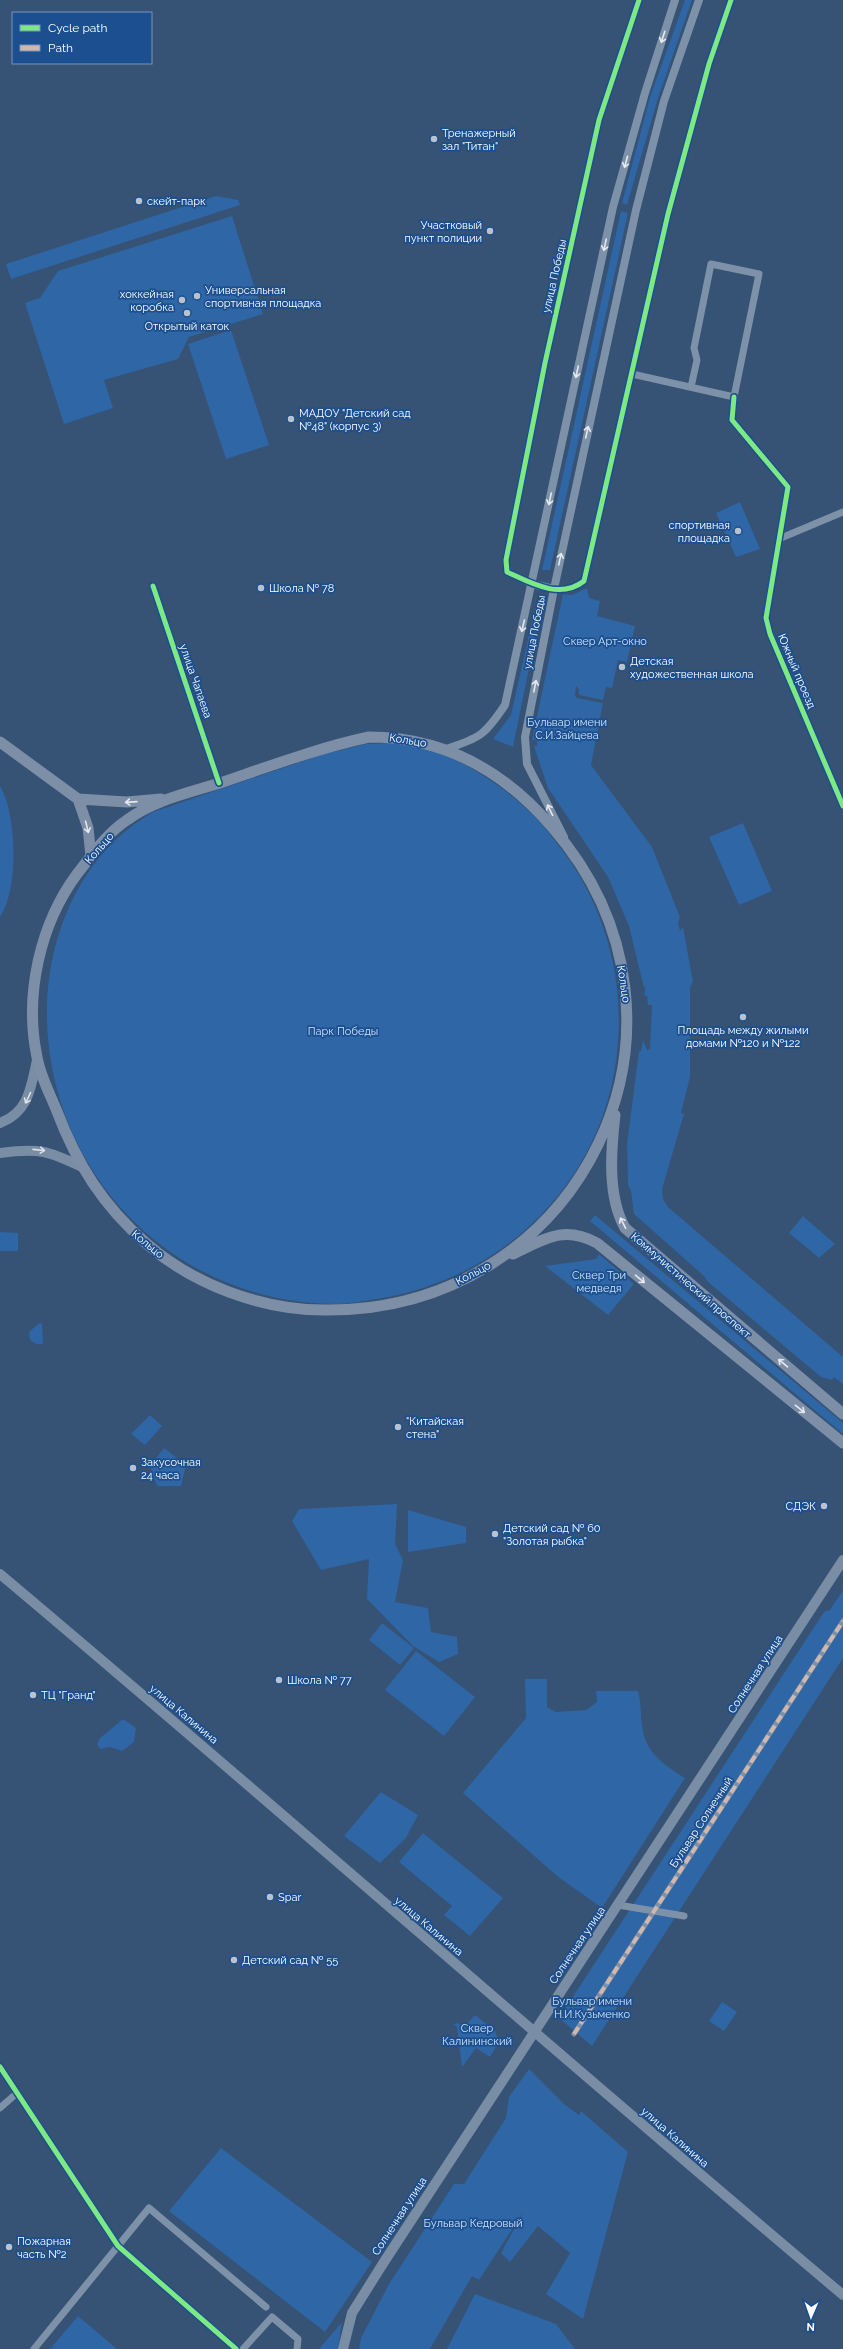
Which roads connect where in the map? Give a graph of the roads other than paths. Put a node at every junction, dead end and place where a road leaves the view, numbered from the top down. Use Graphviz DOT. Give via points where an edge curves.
graph roads {
  1 [pos="639,0"];
  2 [pos="675,0"];
  3 [pos="699,0"];
  4 [pos="731,0"];
  5 [pos="632,374"];
  6 [pos="691,387"];
  7 [pos="734,397"];
  8 [pos="843,512"];
  9 [pos="781,538"];
  10 [pos="532,584"];
  11 [pos="153,586"];
  12 [pos="554,590"];
  13 [pos="0,742"];
  14 [pos="446,749"];
  15 [pos="219,783"];
  16 [pos="170,798"];
  17 [pos="78,799"];
  18 [pos="843,806"];
  19 [pos="568,845"];
  20 [pos="91,856"];
  21 [pos="37,1060"];
  22 [pos="618,1093"];
  23 [pos="0,1123"];
  24 [pos="0,1153"];
  25 [pos="82,1167"];
  26 [pos="498,1260"];
  27 [pos="843,1414"];
  28 [pos="843,1443"];
  29 [pos="843,1560"];
  30 [pos="0,1574"];
  31 [pos="843,1621"];
  32 [pos="618,1904"];
  33 [pos="655,1911"];
  34 [pos="684,1916"];
  35 [pos="535,2032"];
  36 [pos="574,2034"];
  37 [pos="0,2067"];
  38 [pos="17,2093"];
  39 [pos="0,2108"];
  40 [pos="118,2246"];
  41 [pos="843,2295"];
  42 [pos="266,2307"];
  43 [pos="34,2349"];
  44 [pos="236,2349"];
  45 [pos="243,2349"];
  46 [pos="297,2349"];
  47 [pos="343,2349"];
  1 -- 10 [label="street, улица Победы" via="599,120 545,363 506,560 507,572"];
  2 -- 10 [label="street, улица Победы, one-way" via="645,93 613,207"];
  12 -- 3 [label="street, улица Победы, one-way" via="636,210 664,101"];
  4 -- 5 [label="street" via="709,64 668,214"];
  5 -- 6 [label="street"];
  5 -- 12 [label="street" via="584,581 575,588"];
  6 -- 7 [label="street"];
  6 -- 7 [label="street, Южный проезд" via="697,360 694,348 711,264 759,274"];
  7 -- 9 [label="street, Южный проезд" via="732,420 788,487"];
  8 -- 9 [label="street"];
  9 -- 18 [label="street, Южный проезд" via="766,614 767,626"];
  10 -- 12 [label="street"];
  10 -- 14 [label="street, улица Победы, one-way" via="505,705 489,729 471,741"];
  11 -- 15 [label="street, улица Чапаева"];
  19 -- 12 [label="street, улица Победы, one-way" via="527,764 525,737"];
  13 -- 17 [label="main road"];
  14 -- 15 [label="main road, Кольцо" via="411,739 369,737 318,749"];
  14 -- 19 [label="main road, Кольцо" via="512,787 538,811"];
  15 -- 16 [label="main road, Кольцо"];
  16 -- 17 [label="main road, one-way" via="127,802"];
  16 -- 20 [label="main road, Кольцо" via="126,820"];
  17 -- 20 [label="main road, one-way" via="88,828"];
  19 -- 22 [label="main road, Кольцо" via="600,897 615,940 625,982 627,1039"];
  20 -- 21 [label="main road, Кольцо" via="66,889 40,947 34,988"];
  21 -- 23 [label="main road, one-way" via="30,1094 22,1108 11,1119"];
  21 -- 25 [label="main road, Кольцо" via="62,1125"];
  22 -- 26 [label="main road, Кольцо" via="600,1143 583,1174 550,1216"];
  27 -- 22 [label="main road, Коммунистический проспект, one-way" via="625,1228 618,1212 613,1172 612,1149"];
  24 -- 25 [label="main road, one-way" via="28,1149 45,1151"];
  25 -- 26 [label="main road, Кольцо" via="117,1217 156,1251 208,1282 267,1304 310,1310 352,1311 382,1308 456,1283"];
  26 -- 28 [label="main road, one-way" via="546,1238 569,1234 597,1243"];
  29 -- 32 [label="main road, Солнечная улица"];
  30 -- 35 [label="main road, улица Калинина" via="256,1790"];
  31 -- 33 [label="street, Бульвар Солнечный"];
  32 -- 33 [label="street"];
  32 -- 35 [label="main road, Солнечная улица"];
  33 -- 34 [label="street"];
  33 -- 36 [label="street, Бульвар Солнечный"];
  35 -- 41 [label="main road, улица Калинина"];
  35 -- 47 [label="main road, Солнечная улица" via="352,2313"];
  37 -- 38 [label="street"];
  38 -- 39 [label="street"];
  38 -- 40 [label="street"];
  40 -- 42 [label="street" via="149,2208"];
  40 -- 43 [label="street"];
  40 -- 44 [label="street"];
  45 -- 46 [label="street" via="272,2317 298,2339"];
}
